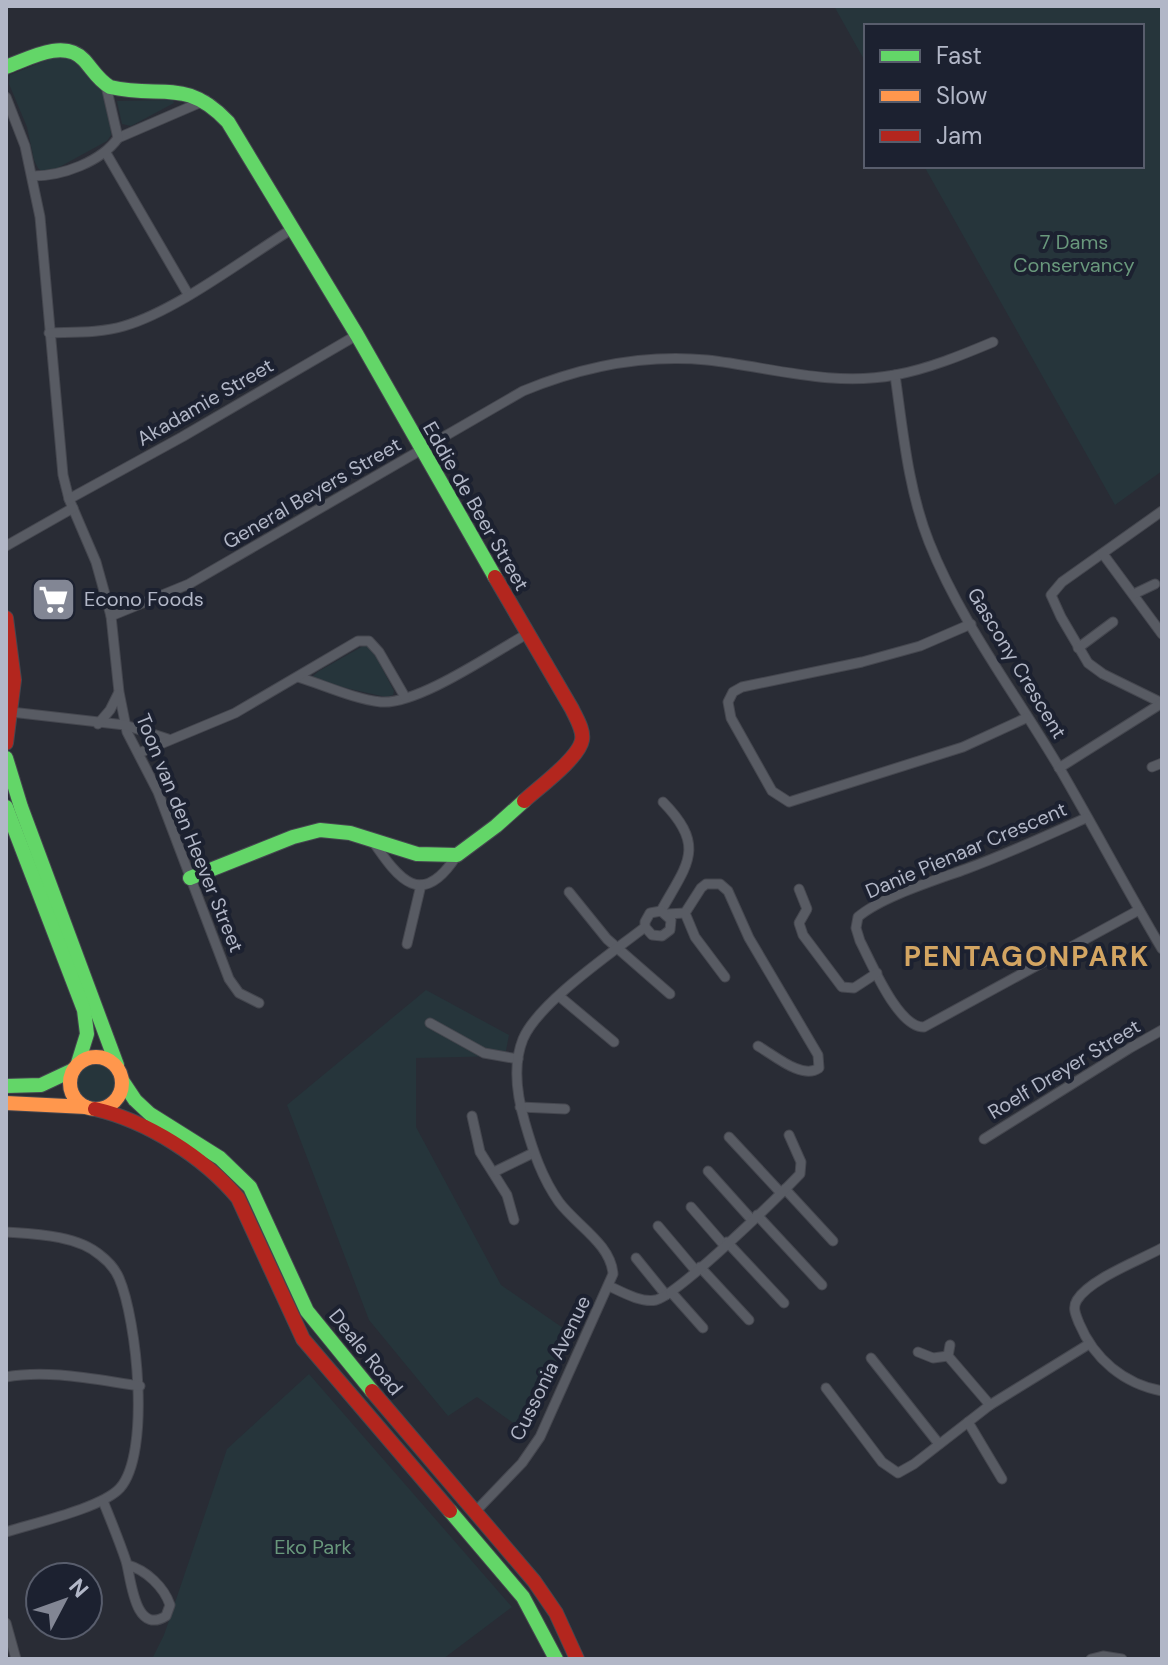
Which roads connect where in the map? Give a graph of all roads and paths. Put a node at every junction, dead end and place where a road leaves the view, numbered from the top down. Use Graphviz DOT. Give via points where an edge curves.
graph roads {
  1 [pos="6,67"];
  2 [pos="106,86"];
  3 [pos="6,97"];
  4 [pos="206,100"];
  5 [pos="118,138"];
  6 [pos="106,153"];
  7 [pos="33,176"];
  8 [pos="292,229"];
  9 [pos="188,294"];
  10 [pos="49,333"];
  11 [pos="357,335"];
  12 [pos="993,342"];
  13 [pos="895,375"];
  14 [pos="421,451"];
  15 [pos="71,504"];
  16 [pos="1162,511"];
  17 [pos="6,546"];
  18 [pos="1103,554"];
  19 [pos="1155,584"];
  20 [pos="1134,594"];
  21 [pos="111,616"];
  22 [pos="6,618"];
  23 [pos="1113,622"];
  24 [pos="971,624"];
  25 [pos="527,634"];
  26 [pos="1162,634"];
  27 [pos="1078,648"];
  28 [pos="298,677"];
  29 [pos="119,692"];
  30 [pos="405,697"];
  31 [pos="1162,703"];
  32 [pos="11,712"];
  33 [pos="1026,718"];
  34 [pos="98,724"];
  35 [pos="125,725"];
  36 [pos="169,740"];
  37 [pos="6,743"];
  38 [pos="139,753"];
  39 [pos="6,758"];
  40 [pos="1059,768"];
  41 [pos="663,802"];
  42 [pos="6,807"];
  43 [pos="1086,818"];
  44 [pos="372,840"];
  45 [pos="457,855"];
  46 [pos="190,878"];
  47 [pos="421,885"];
  48 [pos="799,889"];
  49 [pos="569,892"];
  50 [pos="1139,910"];
  51 [pos="664,912"];
  52 [pos="685,913"];
  53 [pos="645,927"];
  54 [pos="407,944"];
  55 [pos="618,949"];
  56 [pos="1162,949"];
  57 [pos="877,973"];
  58 [pos="725,977"];
  59 [pos="670,994"];
  60 [pos="559,996"];
  61 [pos="259,1003"];
  62 [pos="430,1023"];
  63 [pos="1162,1030"];
  64 [pos="614,1042"];
  65 [pos="758,1046"];
  66 [pos="518,1059"];
  67 [pos="117,1065"];
  68 [pos="76,1066"];
  69 [pos="123,1082"];
  70 [pos="6,1086"];
  71 [pos="6,1103"];
  72 [pos="520,1107"];
  73 [pos="91,1108"];
  74 [pos="565,1109"];
  75 [pos="472,1116"];
  76 [pos="789,1135"];
  77 [pos="729,1137"];
  78 [pos="984,1139"];
  79 [pos="533,1153"];
  80 [pos="708,1171"];
  81 [pos="494,1172"];
  82 [pos="783,1191"];
  83 [pos="691,1207"];
  84 [pos="755,1217"];
  85 [pos="514,1220"];
  86 [pos="658,1226"];
  87 [pos="6,1232"];
  88 [pos="833,1241"];
  89 [pos="726,1243"];
  90 [pos="1162,1248"];
  91 [pos="636,1258"];
  92 [pos="698,1269"];
  93 [pos="822,1285"];
  94 [pos="609,1286"];
  95 [pos="668,1293"];
  96 [pos="784,1303"];
  97 [pos="749,1320"];
  98 [pos="703,1328"];
  99 [pos="1089,1344"];
  100 [pos="918,1352"];
  101 [pos="871,1358"];
  102 [pos="6,1377"];
  103 [pos="140,1386"];
  104 [pos="826,1388"];
  105 [pos="1162,1391"];
  106 [pos="373,1394"];
  107 [pos="990,1405"];
  108 [pos="358,1407"];
  109 [pos="968,1422"];
  110 [pos="939,1444"];
  111 [pos="1002,1479"];
  112 [pos="103,1501"];
  113 [pos="474,1513"];
  114 [pos="450,1514"];
  115 [pos="6,1532"];
  116 [pos="477,1545"];
  117 [pos="128,1565"];
  118 [pos="6,1623"];
  119 [pos="16,1659"];
  120 [pos="556,1659"];
  121 [pos="577,1659"];
  122 [pos="1091,1659"];
  123 [pos="1122,1659"];
  1 -- 2 [label="street" via="69,50 78,53"];
  2 -- 4 [label="street" via="177,91"];
  2 -- 5 [label="street"];
  3 -- 7 [label="street, Toon van den Heever Street"];
  4 -- 5 [label="street"];
  4 -- 8 [label="street, Eddie de Beer Street" via="228,122"];
  5 -- 6 [label="street"];
  6 -- 7 [label="street" via="60,173"];
  6 -- 9 [label="street"];
  7 -- 10 [label="street, Toon van den Heever Street"];
  8 -- 9 [label="street"];
  8 -- 11 [label="street, Eddie de Beer Street"];
  9 -- 10 [label="street" via="123,327"];
  10 -- 15 [label="street, Toon van den Heever Street" via="63,475"];
  11 -- 14 [label="street, Eddie de Beer Street"];
  11 -- 15 [label="street, Akadamie Street"];
  12 -- 13 [label="street, General Beyers Street"];
  13 -- 14 [label="street, General Beyers Street" via="820,378 708,360 646,359 560,376 523,391"];
  13 -- 24 [label="street, Gascony Crescent" via="920,513 940,567"];
  14 -- 21 [label="street, General Beyers Street" via="189,584"];
  14 -- 25 [label="street, Eddie de Beer Street"];
  15 -- 17 [label="street, Akadamie Street"];
  15 -- 21 [label="street, Toon van den Heever Street" via="96,562"];
  16 -- 18 [label="street"];
  18 -- 20 [label="street"];
  18 -- 27 [label="street" via="1051,595"];
  19 -- 20 [label="street"];
  20 -- 26 [label="street"];
  21 -- 29 [label="street, Toon van den Heever Street"];
  22 -- 32 [label="street" via="13,648"];
  23 -- 27 [label="street"];
  24 -- 33 [label="street, Gascony Crescent"];
  24 -- 33 [label="street" via="862,662 742,687 728,702 731,718 772,791 789,802 963,747"];
  25 -- 30 [label="street" via="447,680"];
  25 -- 45 [label="street, Eddie de Beer Street" via="572,709 582,741 558,771"];
  27 -- 31 [label="street" via="1096,669"];
  28 -- 30 [label="street" via="377,701"];
  28 -- 30 [label="street" via="364,640 379,652"];
  28 -- 36 [label="street" via="235,713"];
  29 -- 34 [label="street"];
  29 -- 35 [label="street, Toon van den Heever Street"];
  31 -- 40 [label="street"];
  32 -- 34 [label="street"];
  32 -- 37 [label="street"];
  33 -- 40 [label="street, Gascony Crescent"];
  34 -- 35 [label="street"];
  35 -- 36 [label="street"];
  35 -- 38 [label="street, Toon van den Heever Street"];
  36 -- 38 [label="street"];
  38 -- 46 [label="street, Toon van den Heever Street"];
  39 -- 67 [label="street"];
  40 -- 43 [label="street, Gascony Crescent"];
  41 -- 51 [label="street" via="676,815 691,851"];
  42 -- 68 [label="street" via="84,1010 87,1034"];
  43 -- 50 [label="street, Gascony Crescent"];
  43 -- 57 [label="street, Danie Pienaar Crescent" via="863,913 856,928"];
  44 -- 45 [label="street" via="417,854"];
  44 -- 46 [label="street" via="334,830 310,831"];
  44 -- 47 [label="street" via="396,873"];
  45 -- 47 [label="street" via="437,881"];
  46 -- 61 [label="street, Toon van den Heever Street" via="229,979 239,993"];
  47 -- 54 [label="street"];
  48 -- 57 [label="street" via="807,909 799,923 803,935 842,987 854,988"];
  49 -- 55 [label="street"];
  50 -- 56 [label="street, Gascony Crescent"];
  50 -- 57 [label="street, Danie Pienaar Crescent" via="924,1027 905,1019"];
  51 -- 52 [label="street"];
  51 -- 53 [label="street" via="650,913"];
  51 -- 53 [label="street" via="671,925 666,934 657,937"];
  52 -- 58 [label="street" via="695,937"];
  52 -- 65 [label="street" via="706,884 720,884 728,891 749,938 818,1055 819,1068 803,1071"];
  53 -- 55 [label="street"];
  55 -- 59 [label="street"];
  55 -- 60 [label="street"];
  60 -- 64 [label="street"];
  60 -- 66 [label="street" via="524,1036"];
  62 -- 66 [label="street" via="484,1053"];
  63 -- 78 [label="street, Roelf Dreyer Street"];
  66 -- 72 [label="street"];
  67 -- 68 [label="street" via="94,1056"];
  67 -- 69 [label="street"];
  68 -- 70 [label="street" via="43,1086"];
  68 -- 73 [label="street" via="70,1087 79,1103"];
  69 -- 73 [label="street" via="112,1104"];
  69 -- 106 [label="street, Deale Road" via="152,1117 239,1172 307,1311"];
  71 -- 73 [label="street, Deale Road"];
  72 -- 74 [label="street"];
  72 -- 79 [label="street"];
  73 -- 108 [label="street, Deale Road" via="142,1127 229,1184 303,1339"];
  75 -- 81 [label="street" via="480,1152"];
  76 -- 82 [label="street" via="802,1169"];
  77 -- 82 [label="street"];
  79 -- 81 [label="street"];
  79 -- 94 [label="street, Cussonia Avenue" via="559,1202 606,1252 613,1267"];
  80 -- 84 [label="street"];
  81 -- 85 [label="street"];
  82 -- 84 [label="street"];
  82 -- 88 [label="street"];
  83 -- 89 [label="street"];
  84 -- 89 [label="street"];
  84 -- 93 [label="street"];
  86 -- 92 [label="street"];
  87 -- 103 [label="street" via="89,1247 115,1269"];
  89 -- 92 [label="street"];
  89 -- 96 [label="street"];
  90 -- 99 [label="street" via="1078,1298 1075,1311"];
  91 -- 95 [label="street"];
  92 -- 95 [label="street"];
  92 -- 97 [label="street"];
  94 -- 95 [label="street" via="647,1300"];
  94 -- 113 [label="street, Cussonia Avenue" via="540,1437"];
  95 -- 98 [label="street"];
  99 -- 105 [label="street" via="1128,1380"];
  99 -- 107 [label="street"];
  100 -- 107 [label="street" via="933,1358 949,1350"];
  101 -- 110 [label="street"];
  102 -- 103 [label="street" via="81,1378"];
  103 -- 112 [label="street" via="128,1475"];
  104 -- 110 [label="street" via="893,1471 905,1471"];
  106 -- 108 [label="street"];
  106 -- 113 [label="street, Deale Road"];
  107 -- 109 [label="street"];
  108 -- 114 [label="street, Deale Road"];
  109 -- 110 [label="street"];
  109 -- 111 [label="street"];
  112 -- 115 [label="street"];
  112 -- 117 [label="street"];
  113 -- 114 [label="street" via="461,1520"];
  113 -- 116 [label="street"];
  113 -- 121 [label="street, Deale Road" via="545,1596"];
  114 -- 116 [label="street, Deale Road"];
  116 -- 120 [label="street, Deale Road" via="529,1606"];
  117 -- 117 [label="street" via="142,1613 157,1621 166,1616 170,1605 163,1591 143,1571"];
  118 -- 119 [label="street"];
  122 -- 123 [label="street"];
}
